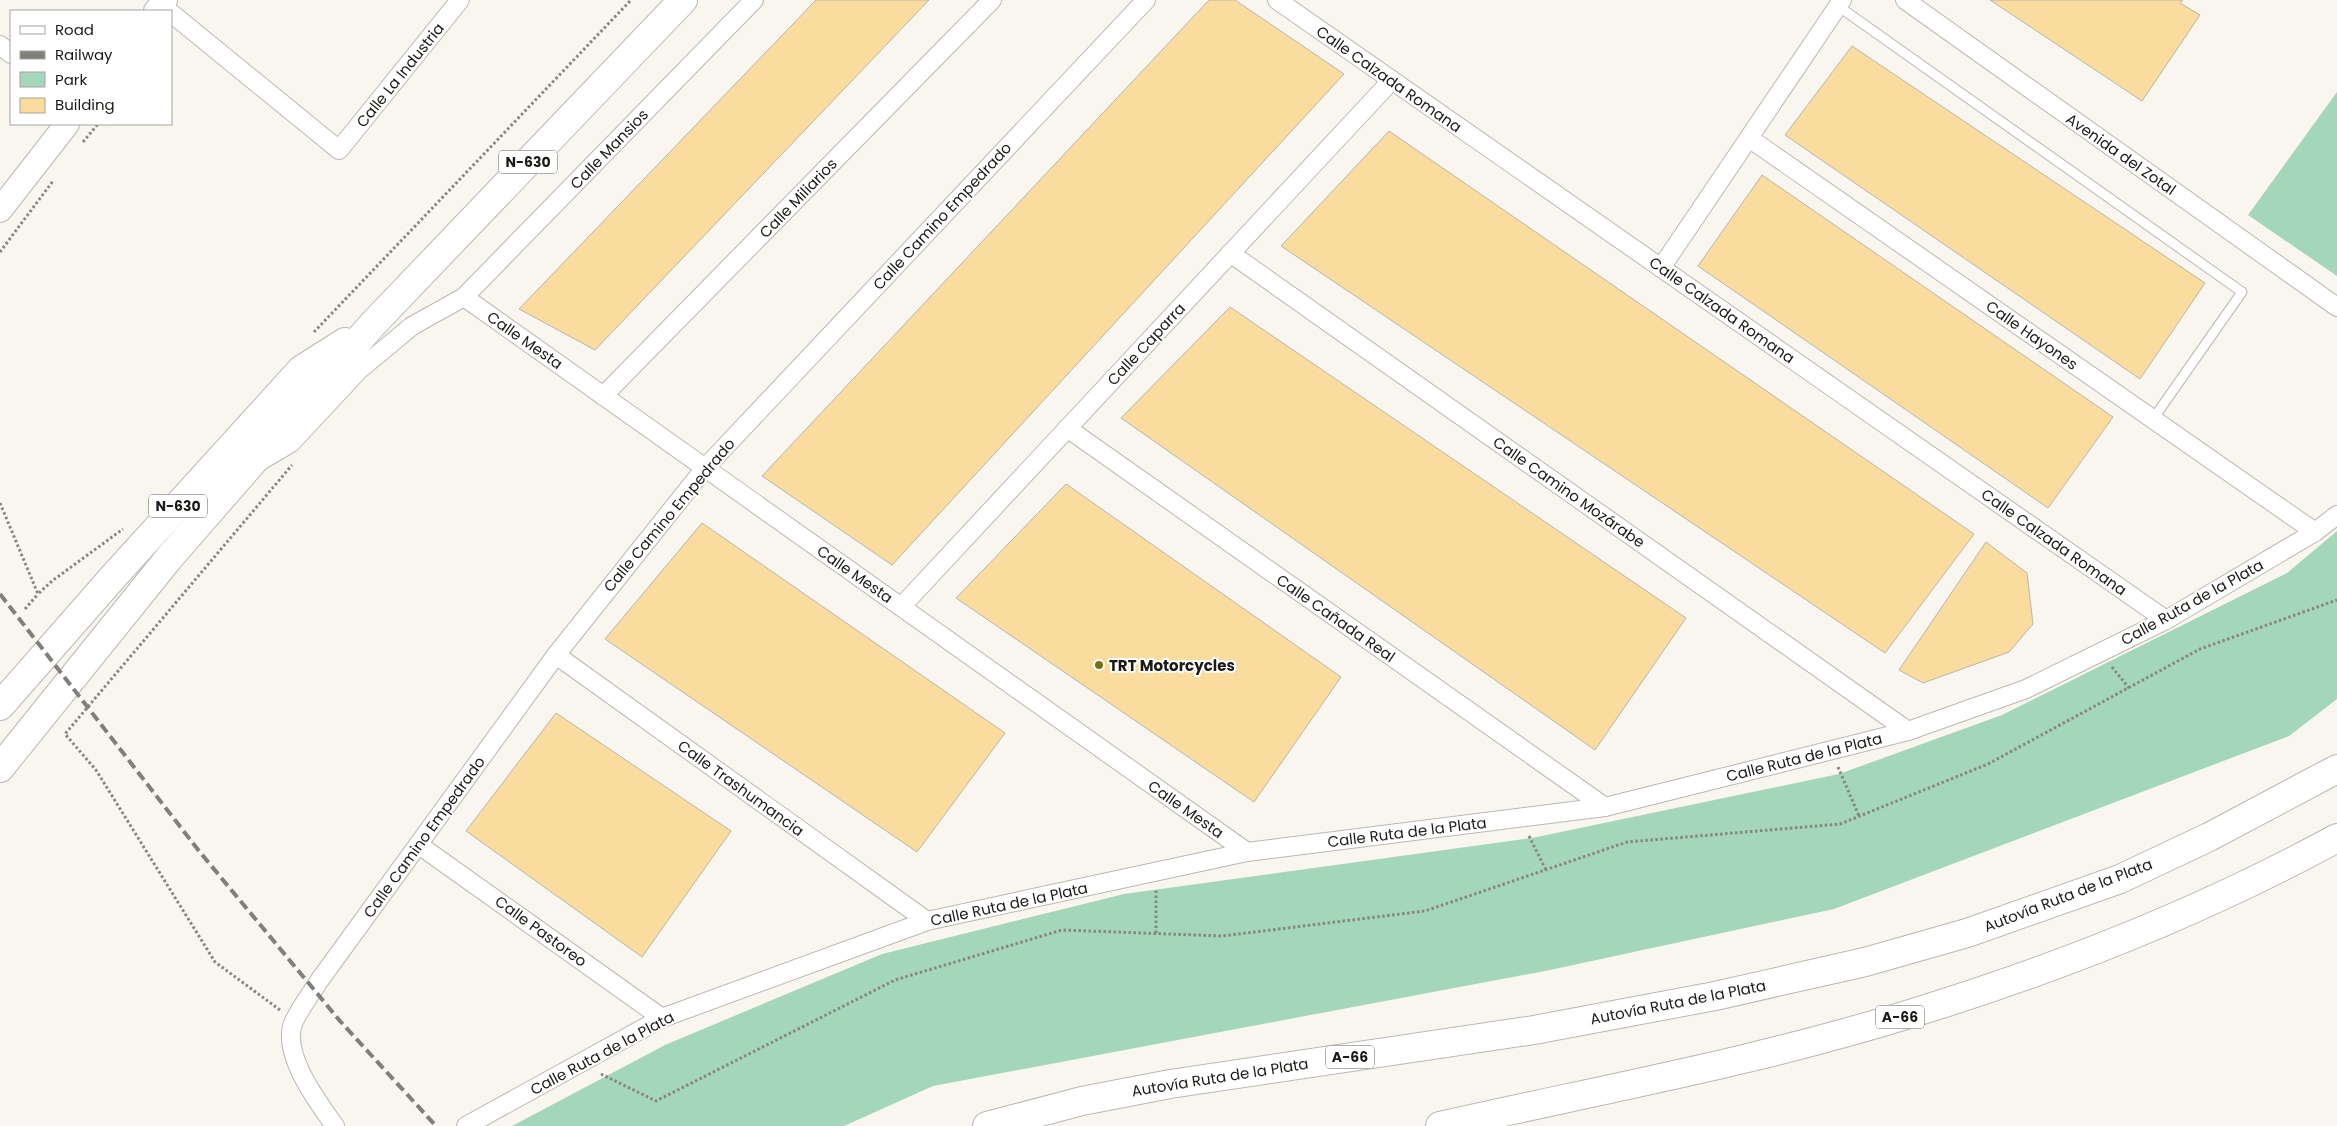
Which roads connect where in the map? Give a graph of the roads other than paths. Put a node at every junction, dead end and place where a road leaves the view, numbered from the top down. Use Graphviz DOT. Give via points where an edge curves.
graph roads {
  1 [pos="460,0"];
  2 [pos="683,0"];
  3 [pos="754,0"];
  4 [pos="992,0"];
  5 [pos="1146,0"];
  6 [pos="1277,0"];
  7 [pos="1905,0"];
  8 [pos="1840,3"];
  9 [pos="172,14"];
  10 [pos="0,45"];
  11 [pos="10,53"];
  12 [pos="1392,80"];
  13 [pos="66,125"];
  14 [pos="1749,138"];
  15 [pos="0,210"];
  16 [pos="1230,253"];
  17 [pos="1660,268"];
  18 [pos="464,297"];
  19 [pos="2337,307"];
  20 [pos="372,325"];
  21 [pos="603,396"];
  22 [pos="2153,419"];
  23 [pos="1067,428"];
  24 [pos="705,468"];
  25 [pos="244,471"];
  26 [pos="2337,515"];
  27 [pos="2315,532"];
  28 [pos="901,607"];
  29 [pos="2166,620"];
  30 [pos="556,655"];
  31 [pos="0,706"];
  32 [pos="1908,731"];
  33 [pos="0,768"];
  34 [pos="2337,769"];
  35 [pos="1604,807"];
  36 [pos="2337,838"];
  37 [pos="419,845"];
  38 [pos="1247,852"];
  39 [pos="927,921"];
  40 [pos="662,1018"];
  41 [pos="335,1126"];
  42 [pos="466,1126"];
  43 [pos="987,1126"];
  44 [pos="1440,1126"];
  1 -- 9 [label="street, Calle La Industria" via="339,150"];
  2 -- 20 [label="highway, N-630"];
  3 -- 18 [label="street, Calle Mansios"];
  4 -- 21 [label="street, Calle Miliarios"];
  5 -- 24 [label="street, Calle Camino Empedrado"];
  6 -- 12 [label="street, Calle Calzada Romana"];
  7 -- 19 [label="street, Avenida del Zotal"];
  8 -- 14 [label="street"];
  8 -- 22 [label="lane" via="2242,292"];
  10 -- 11 [label="street"];
  12 -- 16 [label="street, Calle Caparra"];
  12 -- 17 [label="street, Calle Calzada Romana"];
  13 -- 15 [label="main road"];
  14 -- 17 [label="street"];
  14 -- 22 [label="street, Calle Hayones"];
  16 -- 23 [label="street, Calle Caparra"];
  16 -- 32 [label="street, Calle Camino Mozárabe"];
  17 -- 29 [label="street, Calle Calzada Romana"];
  18 -- 21 [label="street, Calle Mesta"];
  18 -- 25 [label="street, Calle Mansios" via="412,326 359,370 291,443"];
  20 -- 25 [label="highway, N-630"];
  20 -- 31 [label="highway, N-630" via="302,370"];
  21 -- 24 [label="street, Calle Mesta"];
  22 -- 27 [label="street, Calle Hayones"];
  23 -- 28 [label="street, Calle Caparra"];
  23 -- 35 [label="street, Calle Cañada Real"];
  24 -- 28 [label="street, Calle Mesta"];
  24 -- 30 [label="street, Calle Camino Empedrado"];
  25 -- 33 [label="highway" via="169,558"];
  26 -- 27 [label="street, Calle Ruta de la Plata"];
  27 -- 29 [label="street, Calle Ruta de la Plata"];
  28 -- 38 [label="street, Calle Mesta"];
  29 -- 32 [label="street, Calle Ruta de la Plata" via="2026,688"];
  30 -- 37 [label="street, Calle Camino Empedrado"];
  30 -- 39 [label="street, Calle Trashumancia"];
  32 -- 35 [label="street, Calle Ruta de la Plata"];
  34 -- 43 [label="highway, Autovía Ruta de la Plata / A-66" via="2209,838 2120,878 1967,933 1865,962 1715,996 1534,1030 1170,1084 1082,1101"];
  35 -- 38 [label="street, Calle Ruta de la Plata"];
  36 -- 44 [label="highway, A-66" via="2224,897 2127,939 1915,1013 1767,1052"];
  37 -- 40 [label="street, Calle Pastoreo"];
  37 -- 41 [label="street, Calle Camino Empedrado" via="320,981 291,1031 295,1061"];
  38 -- 39 [label="street, Calle Ruta de la Plata"];
  39 -- 40 [label="street, Calle Ruta de la Plata"];
  40 -- 42 [label="street, Calle Ruta de la Plata"];
}
